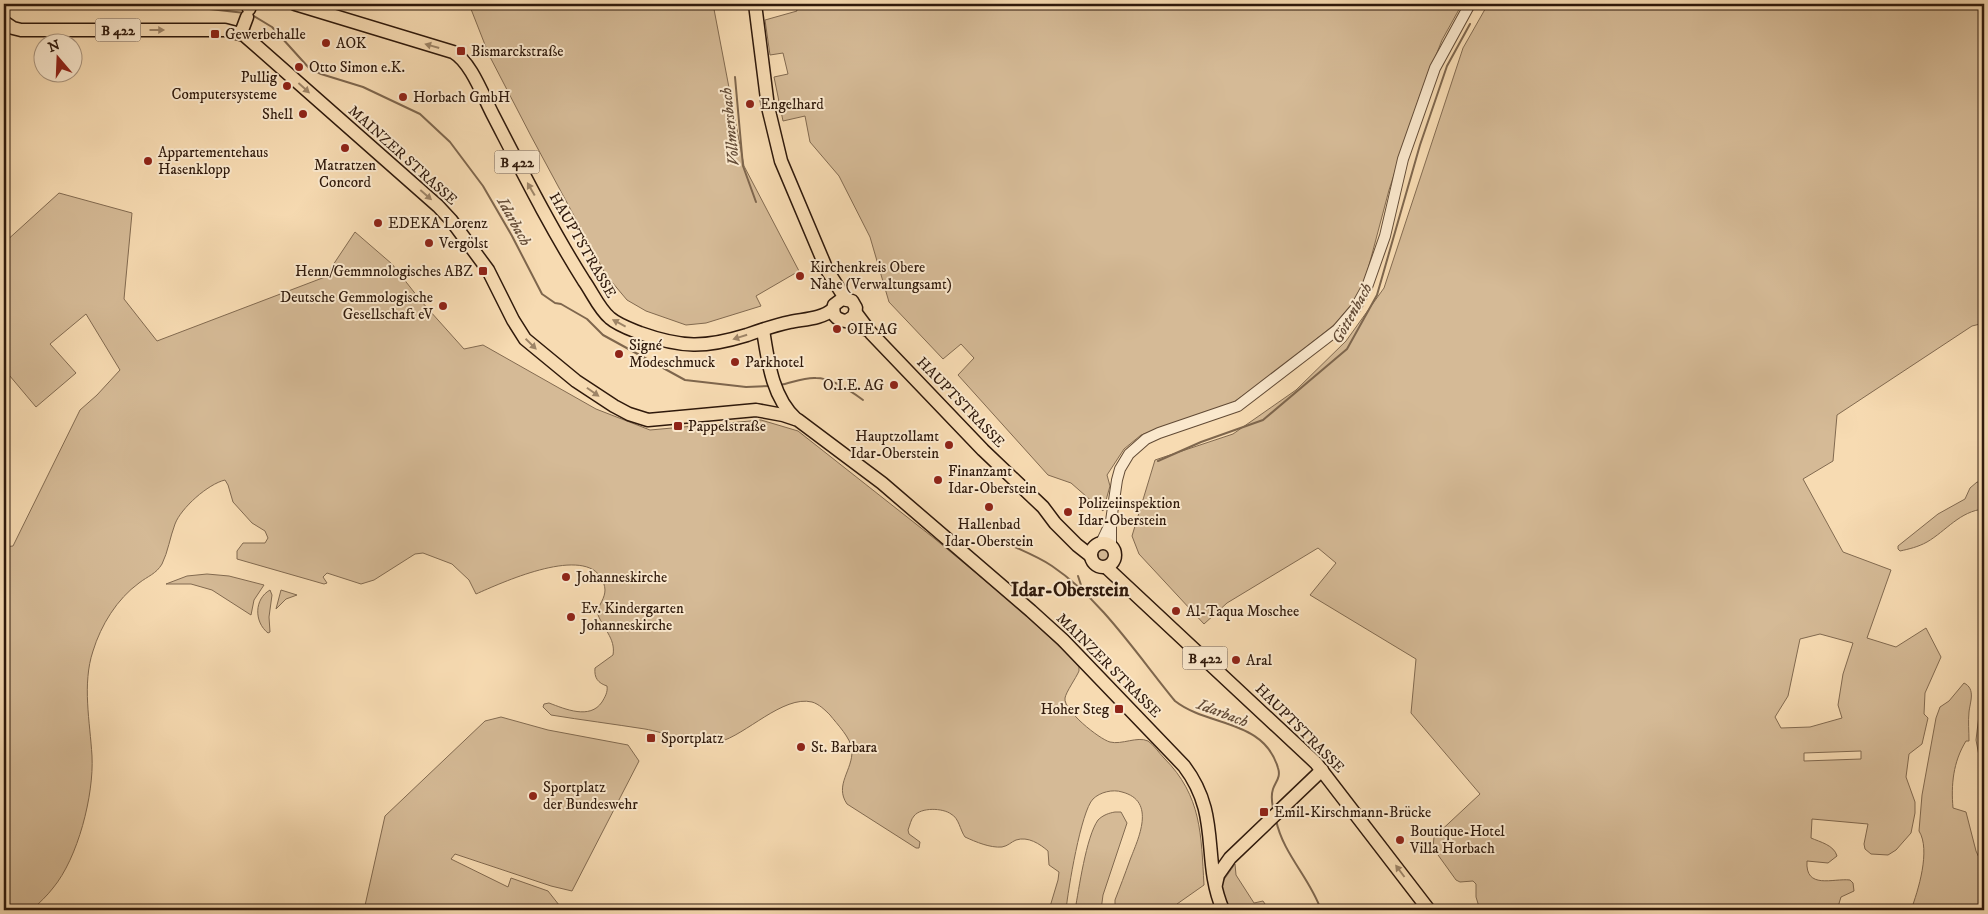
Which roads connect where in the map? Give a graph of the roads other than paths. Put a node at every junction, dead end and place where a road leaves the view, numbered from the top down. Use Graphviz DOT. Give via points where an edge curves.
graph roads {
  1 [pos="295,4"];
  2 [pos="754,4"];
  3 [pos="1470,4"];
  4 [pos="249,10"];
  5 [pos="4,22"];
  6 [pos="241,33"];
  7 [pos="843,310"];
  8 [pos="763,330"];
  9 [pos="782,402"];
  10 [pos="756,410"];
  11 [pos="798,420"];
  12 [pos="1099,548"];
  13 [pos="1110,563"];
  14 [pos="1322,770"];
  15 [pos="1245,842"];
  16 [pos="1211,852"];
  17 [pos="1230,858"];
  18 [pos="1215,885"];
  19 [pos="1223,910"];
  20 [pos="1429,910"];
  8 -- 1 [label="main road, HAUPTSTRASSE / B 422, one-way" via="716,344 690,345 654,338 609,318 524,175 464,61 452,52"];
  2 -- 7 [label="main road" via="775,140 788,180"];
  3 -- 12 [label="street" via="1435,68 1403,159 1385,236 1367,287 1355,308 1338,330 1238,406 1159,433 1137,446 1120,469 1111,520"];
  4 -- 6 [label="main road"];
  5 -- 6 [label="main road, MAINZER STRASSE / B 422, one-way" via="21,30 225,30"];
  6 -- 10 [label="main road, MAINZER STRASSE / B 422, one-way" via="438,206 488,270 525,339 576,381 614,406 648,420"];
  7 -- 8 [label="main road, HAUPTSTRASSE / B 422" via="820,321 803,320"];
  7 -- 12 [label="main road, HAUPTSTRASSE / B 422" via="872,333 1068,536"];
  8 -- 9 [label="main road, B 422"];
  9 -- 10 [label="main road, B 422"];
  9 -- 11 [label="main road, B 422"];
  10 -- 11 [label="main road, MAINZER STRASSE / B 422"];
  11 -- 16 [label="main road, MAINZER STRASSE / B 422" via="882,483 1031,611 1152,732 1184,766 1201,794 1208,817"];
  12 -- 13 [label="main road" via="1115,552"];
  12 -- 13 [label="main road, B 422" via="1096,565"];
  13 -- 14 [label="main road, HAUPTSTRASSE / B 422" via="1114,575"];
  14 -- 15 [label="main road"];
  20 -- 14 [label="main road, HAUPTSTRASSE / B 422, one-way"];
  15 -- 16 [label="main road" via="1233,849"];
  15 -- 17 [label="main road"];
  16 -- 17 [label="main road" via="1219,859"];
  16 -- 18 [label="main road, MAINZER STRASSE / B 422"];
  17 -- 18 [label="main road"];
  18 -- 19 [label="main road, MAINZER STRASSE / B 422"];
}
